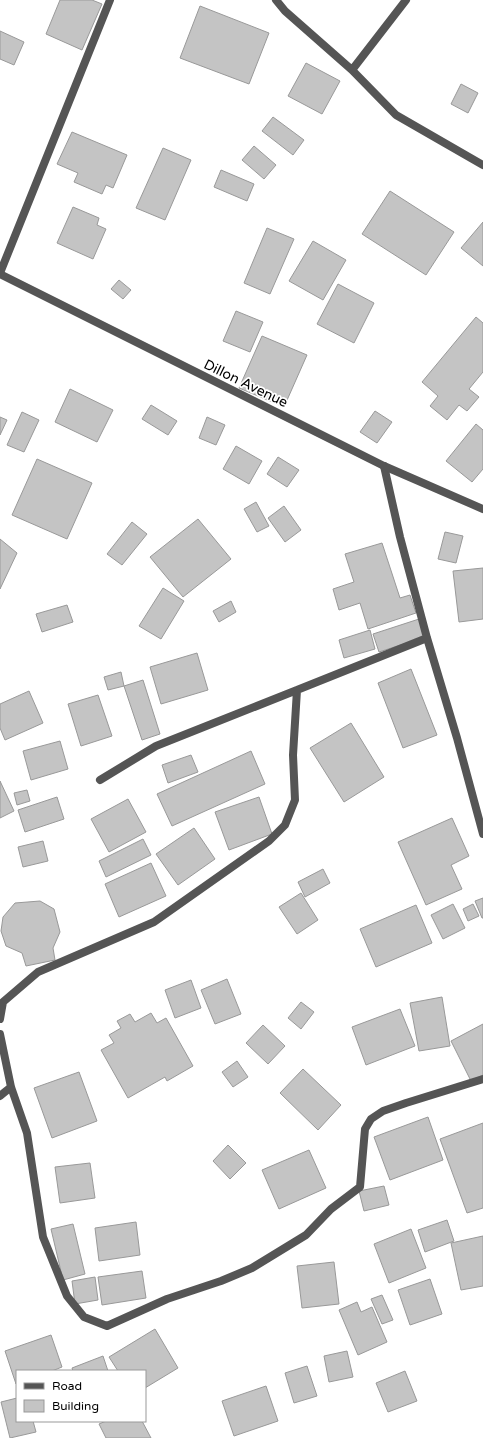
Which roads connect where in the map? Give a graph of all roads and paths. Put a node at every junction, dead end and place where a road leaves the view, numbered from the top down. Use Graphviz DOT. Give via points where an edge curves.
graph roads {
  1 [pos="110,0"];
  2 [pos="276,0"];
  3 [pos="406,0"];
  4 [pos="352,70"];
  5 [pos="483,166"];
  6 [pos="0,273"];
  7 [pos="384,466"];
  8 [pos="483,509"];
  9 [pos="427,638"];
  10 [pos="297,690"];
  11 [pos="100,780"];
  12 [pos="483,834"];
  13 [pos="0,1019"];
  14 [pos="0,1034"];
  15 [pos="483,1080"];
  16 [pos="11,1087"];
  17 [pos="0,1096"];
  1 -- 6 [label="street"];
  2 -- 4 [label="street"];
  3 -- 4 [label="street"];
  4 -- 5 [label="street" via="396,115"];
  6 -- 7 [label="street, Dillon Avenue"];
  7 -- 8 [label="street, Dillon Avenue"];
  7 -- 9 [label="street"];
  9 -- 10 [label="street"];
  9 -- 12 [label="street"];
  10 -- 11 [label="street" via="156,746"];
  10 -- 13 [label="street" via="295,800 285,826 269,841 154,922 38,972 3,1002"];
  14 -- 16 [label="street"];
  15 -- 16 [label="street" via="383,1111 371,1119 364,1129 360,1187 331,1208 306,1235 252,1268 167,1299 107,1326 84,1317 67,1296 43,1237 26,1133"];
  16 -- 17 [label="street"];
}
